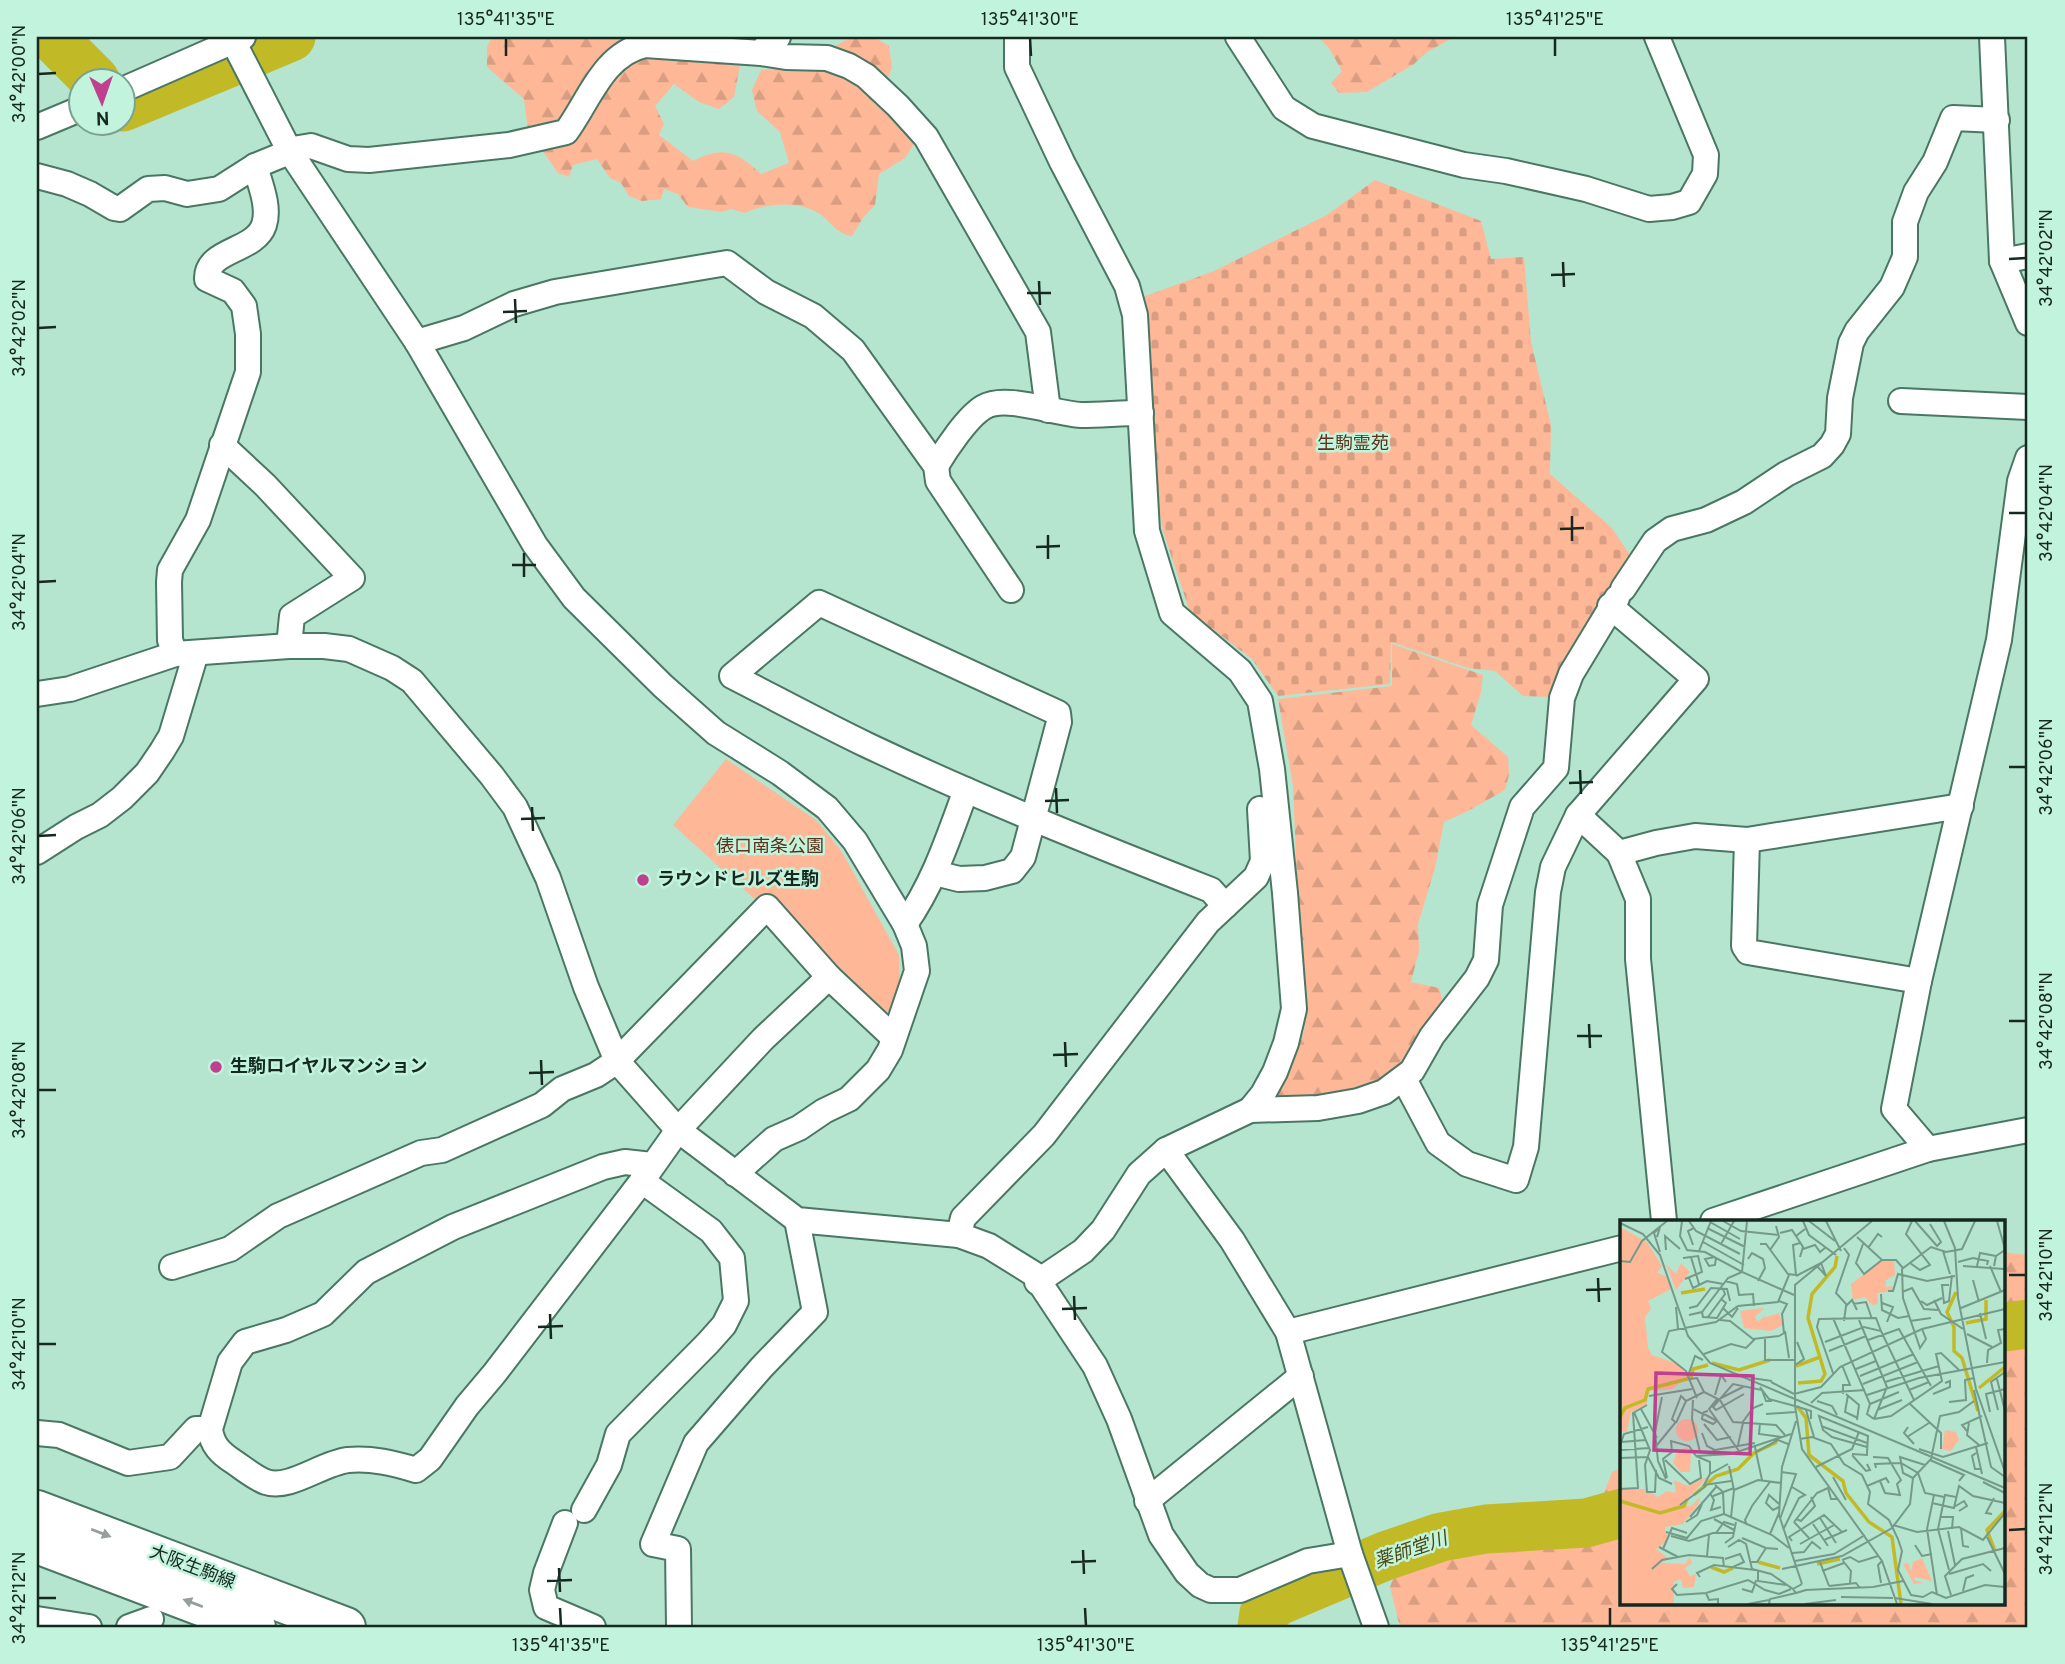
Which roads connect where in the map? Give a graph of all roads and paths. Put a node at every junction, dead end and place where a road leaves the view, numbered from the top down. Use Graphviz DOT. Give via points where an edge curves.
graph roads {
  1 [pos="1017,37"];
  2 [pos="1238,37"];
  3 [pos="1657,37"];
  4 [pos="1992,37"];
  5 [pos="769,45"];
  6 [pos="240,48"];
  7 [pos="136,85"];
  8 [pos="66,115"];
  9 [pos="1997,120"];
  10 [pos="37,127"];
  11 [pos="289,150"];
  12 [pos="255,166"];
  13 [pos="37,176"];
  14 [pos="2028,256"];
  15 [pos="2002,261"];
  16 [pos="2028,323"];
  17 [pos="417,342"];
  18 [pos="1900,401"];
  19 [pos="2028,407"];
  20 [pos="1048,410"];
  21 [pos="1141,413"];
  22 [pos="222,445"];
  23 [pos="2028,458"];
  24 [pos="936,466"];
  25 [pos="1011,590"];
  26 [pos="1617,598"];
  27 [pos="289,646"];
  28 [pos="186,654"];
  29 [pos="37,694"];
  30 [pos="1272,769"];
  31 [pos="966,790"];
  32 [pos="1961,806"];
  33 [pos="1578,815"];
  34 [pos="1032,818"];
  35 [pos="1747,840"];
  36 [pos="37,852"];
  37 [pos="1619,853"];
  38 [pos="935,873"];
  39 [pos="1225,906"];
  40 [pos="905,925"];
  41 [pos="830,977"];
  42 [pos="1919,981"];
  43 [pos="893,1037"];
  44 [pos="617,1061"];
  45 [pos="1405,1079"];
  46 [pos="1250,1110"];
  47 [pos="678,1129"];
  48 [pos="2028,1130"];
  49 [pos="1928,1149"];
  50 [pos="1166,1150"];
  51 [pos="647,1173"];
  52 [pos="735,1174"];
  53 [pos="797,1220"];
  54 [pos="1664,1220"];
  55 [pos="1716,1220"];
  56 [pos="959,1235"];
  57 [pos="1620,1249"];
  58 [pos="172,1267"];
  59 [pos="1037,1282"];
  60 [pos="1287,1332"];
  61 [pos="1301,1376"];
  62 [pos="210,1429"];
  63 [pos="37,1433"];
  64 [pos="1147,1500"];
  65 [pos="37,1510"];
  66 [pos="37,1546"];
  67 [pos="1350,1554"];
  68 [pos="37,1619"];
  69 [pos="89,1627"];
  70 [pos="256,1627"];
  71 [pos="346,1627"];
  72 [pos="593,1627"];
  73 [pos="679,1627"];
  74 [pos="1376,1627"];
  1 -- 21 [label="street" via="1017,67 1128,286 1135,315"];
  2 -- 3 [label="street" via="1284,108 1313,126 1464,165 1586,189 1649,209 1689,202 1705,174 1706,155"];
  4 -- 9 [label="street"];
  5 -- 11 [label="street" via="634,47 601,75 566,132 509,145 369,160 348,159 311,146"];
  5 -- 20 [label="street" via="786,57 827,58 849,66 874,83 926,138 1038,332"];
  6 -- 7 [label="street"];
  6 -- 11 [label="street"];
  8 -- 10 [label="street"];
  9 -- 15 [label="street"];
  9 -- 26 [label="street" via="1953,118 1905,222 1905,257 1892,287 1851,344 1838,434 1832,445 1822,456 1744,502 1661,536"];
  11 -- 12 [label="street"];
  11 -- 17 [label="street"];
  12 -- 13 [label="street" via="219,189 187,194 148,189 120,209 67,184"];
  12 -- 22 [label="street" via="265,203 264,225 257,236 213,262 207,273 212,283 233,291 246,312 248,372"];
  14 -- 15 [label="street"];
  15 -- 16 [label="street"];
  17 -- 24 [label="street" via="555,292 727,263 766,292 813,316 853,350"];
  17 -- 40 [label="street" via="535,545 574,598 716,733 827,808 855,841"];
  18 -- 19 [label="street"];
  20 -- 21 [label="street" via="1080,415"];
  20 -- 24 [label="street" via="1007,403 983,408 950,443"];
  21 -- 30 [label="street" via="1147,531 1172,613 1240,671 1260,701"];
  22 -- 27 [label="street" via="352,578 292,616"];
  22 -- 28 [label="street" via="198,520 170,570 170,640"];
  23 -- 32 [label="street" via="1999,640"];
  24 -- 25 [label="street" via="938,481"];
  26 -- 33 [label="street" via="1696,679"];
  26 -- 45 [label="street" via="1571,674 1562,698 1556,768 1522,807 1490,905 1486,960"];
  27 -- 28 [label="street"];
  27 -- 44 [label="street" via="349,649 392,668 411,681 492,776 515,807 548,878"];
  28 -- 29 [label="street" via="70,689"];
  28 -- 36 [label="street" via="170,736 146,773 100,815"];
  30 -- 39 [label="street" via="1260,797 1263,861 1256,877"];
  30 -- 46 [label="street" via="1294,1009 1275,1072"];
  31 -- 34 [label="street"];
  31 -- 34 [label="street" via="867,746 732,676 819,603 1058,713"];
  31 -- 38 [label="street"];
  32 -- 35 [label="street"];
  32 -- 42 [label="street"];
  33 -- 37 [label="street"];
  33 -- 45 [label="street" via="1553,867 1548,892 1526,1147 1516,1180 1467,1164 1438,1143"];
  34 -- 38 [label="street" via="1023,857 1012,871 972,879"];
  34 -- 39 [label="street" via="1211,890"];
  35 -- 37 [label="street" via="1695,836"];
  35 -- 42 [label="street" via="1744,946 1748,952"];
  37 -- 54 [label="street" via="1639,899 1638,959"];
  38 -- 40 [label="street"];
  39 -- 56 [label="street" via="1044,1135 963,1218"];
  40 -- 43 [label="street" via="917,971"];
  41 -- 43 [label="street"];
  41 -- 44 [label="street" via="767,907"];
  41 -- 47 [label="street" via="763,1039"];
  42 -- 49 [label="street" via="1894,1110"];
  43 -- 52 [label="street" via="878,1070 849,1099 774,1139"];
  44 -- 47 [label="street"];
  44 -- 58 [label="street" via="541,1105 278,1216 230,1248"];
  45 -- 46 [label="street" via="1384,1093 1358,1101 1318,1108"];
  46 -- 50 [label="street"];
  47 -- 51 [label="street"];
  47 -- 52 [label="street"];
  48 -- 49 [label="street"];
  49 -- 55 [label="street"];
  50 -- 59 [label="street" via="1139,1174 1103,1230 1083,1251"];
  50 -- 60 [label="street" via="1232,1240"];
  51 -- 62 [label="street" via="625,1161 603,1167 453,1227 366,1272 323,1314 245,1342 230,1362"];
  51 -- 62 [label="street" via="430,1459 416,1470 384,1460 347,1460 297,1479 266,1482 221,1454"];
  51 -- 72 [label="street" via="711,1231 732,1258 736,1301 724,1325 618,1434 609,1465 574,1517 546,1573 542,1590 546,1607"];
  52 -- 53 [label="street"];
  53 -- 56 [label="street"];
  53 -- 73 [label="street" via="816,1312 696,1443 653,1544 678,1549"];
  56 -- 59 [label="street" via="989,1246 1034,1274"];
  57 -- 60 [label="street"];
  59 -- 64 [label="street" via="1095,1366"];
  60 -- 61 [label="street"];
  61 -- 64 [label="street"];
  61 -- 67 [label="street"];
  62 -- 63 [label="street" via="196,1429 170,1457 128,1463 59,1435"];
  64 -- 67 [label="street" via="1161,1535 1187,1573 1211,1590 1240,1590 1308,1561"];
  65 -- 71 [label="main road, 大阪生駒線, one-way"];
  70 -- 66 [label="main road, 大阪生駒線, one-way"];
  67 -- 74 [label="street"];
  68 -- 69 [label="street"];
}
